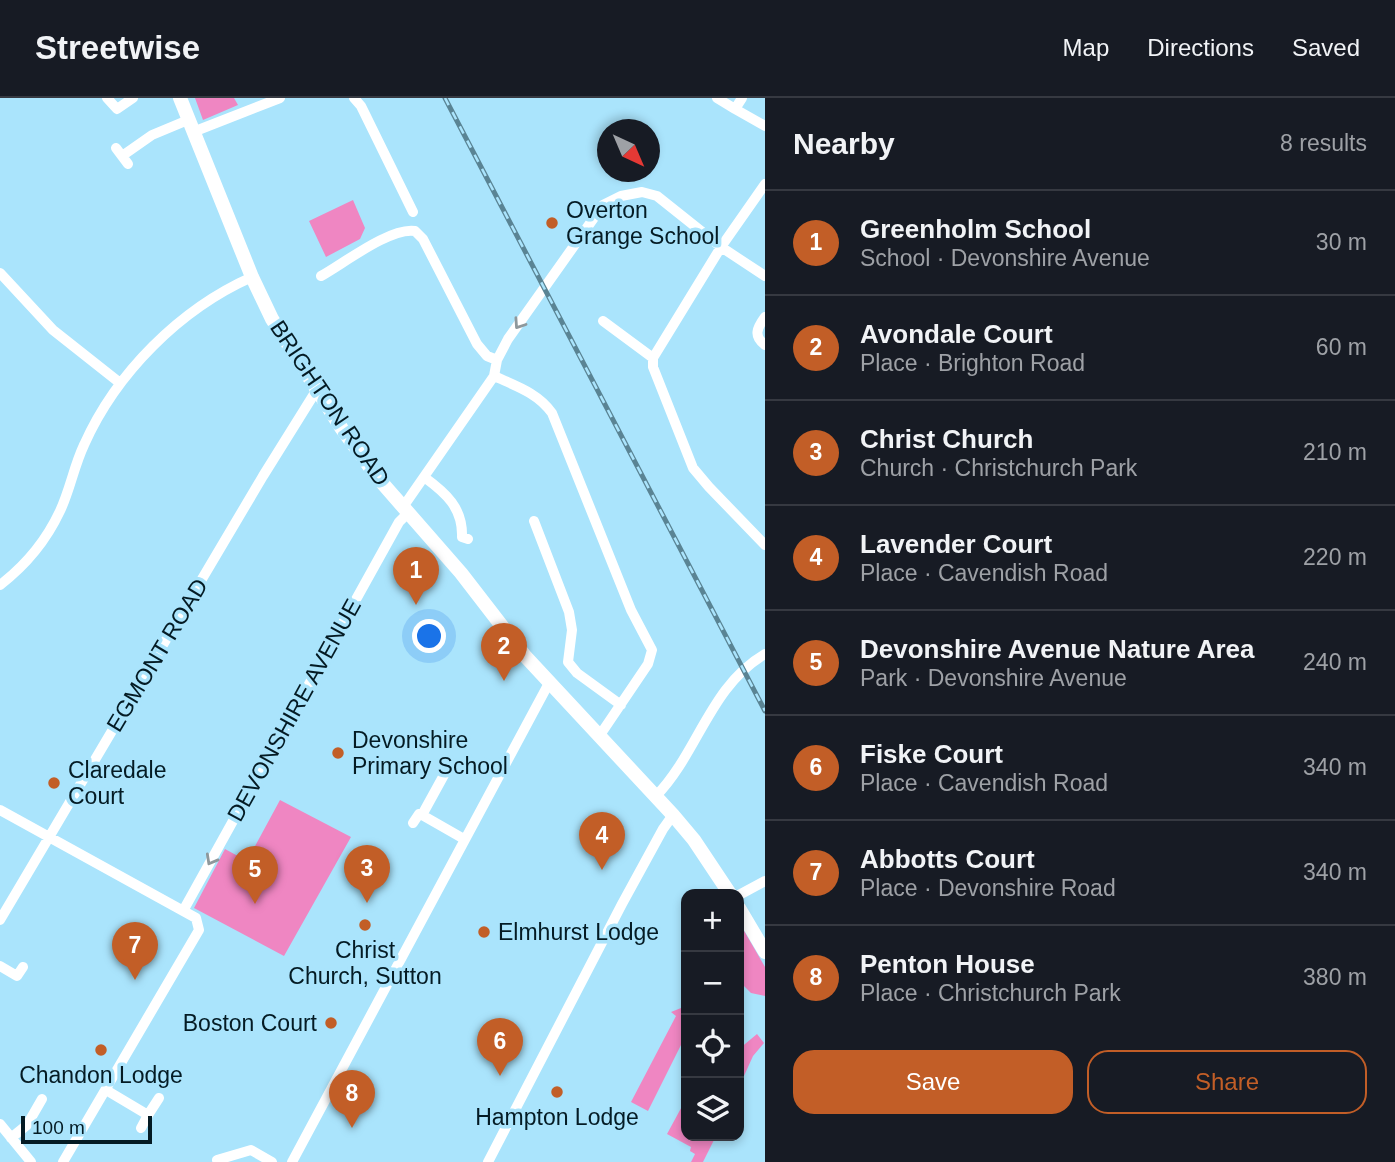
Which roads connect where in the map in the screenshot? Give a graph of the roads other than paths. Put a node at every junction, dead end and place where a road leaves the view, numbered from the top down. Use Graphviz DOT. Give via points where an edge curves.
graph roads {
  1 [pos="107,98"];
  2 [pos="133,98"];
  3 [pos="180,98"];
  4 [pos="280,98"];
  5 [pos="354,98"];
  6 [pos="717,98"];
  7 [pos="742,98"];
  8 [pos="735,109"];
  9 [pos="190,126"];
  10 [pos="765,127"];
  11 [pos="122,157"];
  12 [pos="765,184"];
  13 [pos="413,212"];
  14 [pos="721,247"];
  15 [pos="0,273"];
  16 [pos="321,276"];
  17 [pos="765,276"];
  18 [pos="252,277"];
  19 [pos="765,317"];
  20 [pos="603,321"];
  21 [pos="765,345"];
  22 [pos="499,356"];
  23 [pos="653,358"];
  24 [pos="494,376"];
  25 [pos="120,383"];
  26 [pos="316,391"];
  27 [pos="424,477"];
  28 [pos="406,510"];
  29 [pos="534,521"];
  30 [pos="468,539"];
  31 [pos="765,545"];
  32 [pos="3,579"];
  33 [pos="765,654"];
  34 [pos="549,683"];
  35 [pos="621,705"];
  36 [pos="600,735"];
  37 [pos="450,764"];
  38 [pos="656,796"];
  39 [pos="0,810"];
  40 [pos="673,815"];
  41 [pos="49,837"];
  42 [pos="464,839"];
  43 [pos="765,881"];
  44 [pos="727,889"];
  45 [pos="744,892"];
  46 [pos="183,911"];
  47 [pos="744,916"];
  48 [pos="0,920"];
  49 [pos="765,951"];
  50 [pos="0,966"];
  51 [pos="29,984"];
  52 [pos="106,1090"];
  53 [pos="159,1098"];
  54 [pos="42,1099"];
  55 [pos="149,1115"];
  56 [pos="0,1124"];
  57 [pos="141,1128"];
  58 [pos="11,1138"];
  59 [pos="218,1160"];
  60 [pos="31,1162"];
  61 [pos="63,1162"];
  62 [pos="272,1162"];
  63 [pos="292,1162"];
  64 [pos="488,1162"];
  1 -- 2 [label="street" via="117,109"];
  3 -- 9 [label="main road, BRIGHTON ROAD"];
  4 -- 9 [label="street"];
  5 -- 13 [label="street"];
  6 -- 8 [label="street"];
  7 -- 8 [label="street"];
  8 -- 10 [label="street"];
  9 -- 11 [label="street" via="152,135"];
  9 -- 18 [label="main road, BRIGHTON ROAD"];
  12 -- 14 [label="street"];
  14 -- 17 [label="street"];
  14 -- 22 [label="street, one-way" via="657,196 642,192 621,196 603,205"];
  14 -- 23 [label="street"];
  15 -- 25 [label="street" via="53,330"];
  16 -- 22 [label="street" via="367,246 415,231 477,344 487,356"];
  18 -- 25 [label="street" via="196,309"];
  18 -- 26 [label="main road, BRIGHTON ROAD" via="281,336"];
  19 -- 21 [label="street" via="756,330"];
  20 -- 23 [label="street"];
  22 -- 24 [label="street"];
  23 -- 31 [label="street" via="693,468"];
  24 -- 27 [label="street, DEVONSHIRE AVENUE"];
  24 -- 35 [label="street" via="539,398 552,413 652,650 652,658"];
  25 -- 32 [label="street" via="84,444 60,510 35,554"];
  26 -- 28 [label="main road, BRIGHTON ROAD"];
  26 -- 41 [label="street, EGMONT ROAD"];
  27 -- 28 [label="street, DEVONSHIRE AVENUE"];
  27 -- 30 [label="street" via="455,504 462,537"];
  28 -- 34 [label="main road, BRIGHTON ROAD"];
  28 -- 46 [label="street, DEVONSHIRE AVENUE, one-way"];
  29 -- 35 [label="street" via="570,614 568,662"];
  33 -- 38 [label="street" via="732,681"];
  34 -- 36 [label="main road, BRIGHTON ROAD"];
  34 -- 42 [label="street"];
  35 -- 36 [label="street"];
  36 -- 38 [label="main road, BRIGHTON ROAD"];
  37 -- 42 [label="street" via="437,776 416,816"];
  38 -- 40 [label="main road, BRIGHTON ROAD"];
  39 -- 41 [label="street"];
  40 -- 44 [label="main road, BRIGHTON ROAD"];
  40 -- 64 [label="street"];
  41 -- 46 [label="street"];
  41 -- 48 [label="street, EGMONT ROAD"];
  42 -- 63 [label="street"];
  43 -- 45 [label="street"];
  46 -- 52 [label="street" via="196,918 199,930"];
  47 -- 49 [label="main road"];
  50 -- 51 [label="street" via="20,972"];
  52 -- 55 [label="street"];
  52 -- 61 [label="street"];
  53 -- 55 [label="street"];
  54 -- 58 [label="street" via="27,1125"];
  55 -- 57 [label="street"];
  56 -- 58 [label="street"];
  58 -- 60 [label="street"];
  59 -- 62 [label="street" via="251,1150"];
}
